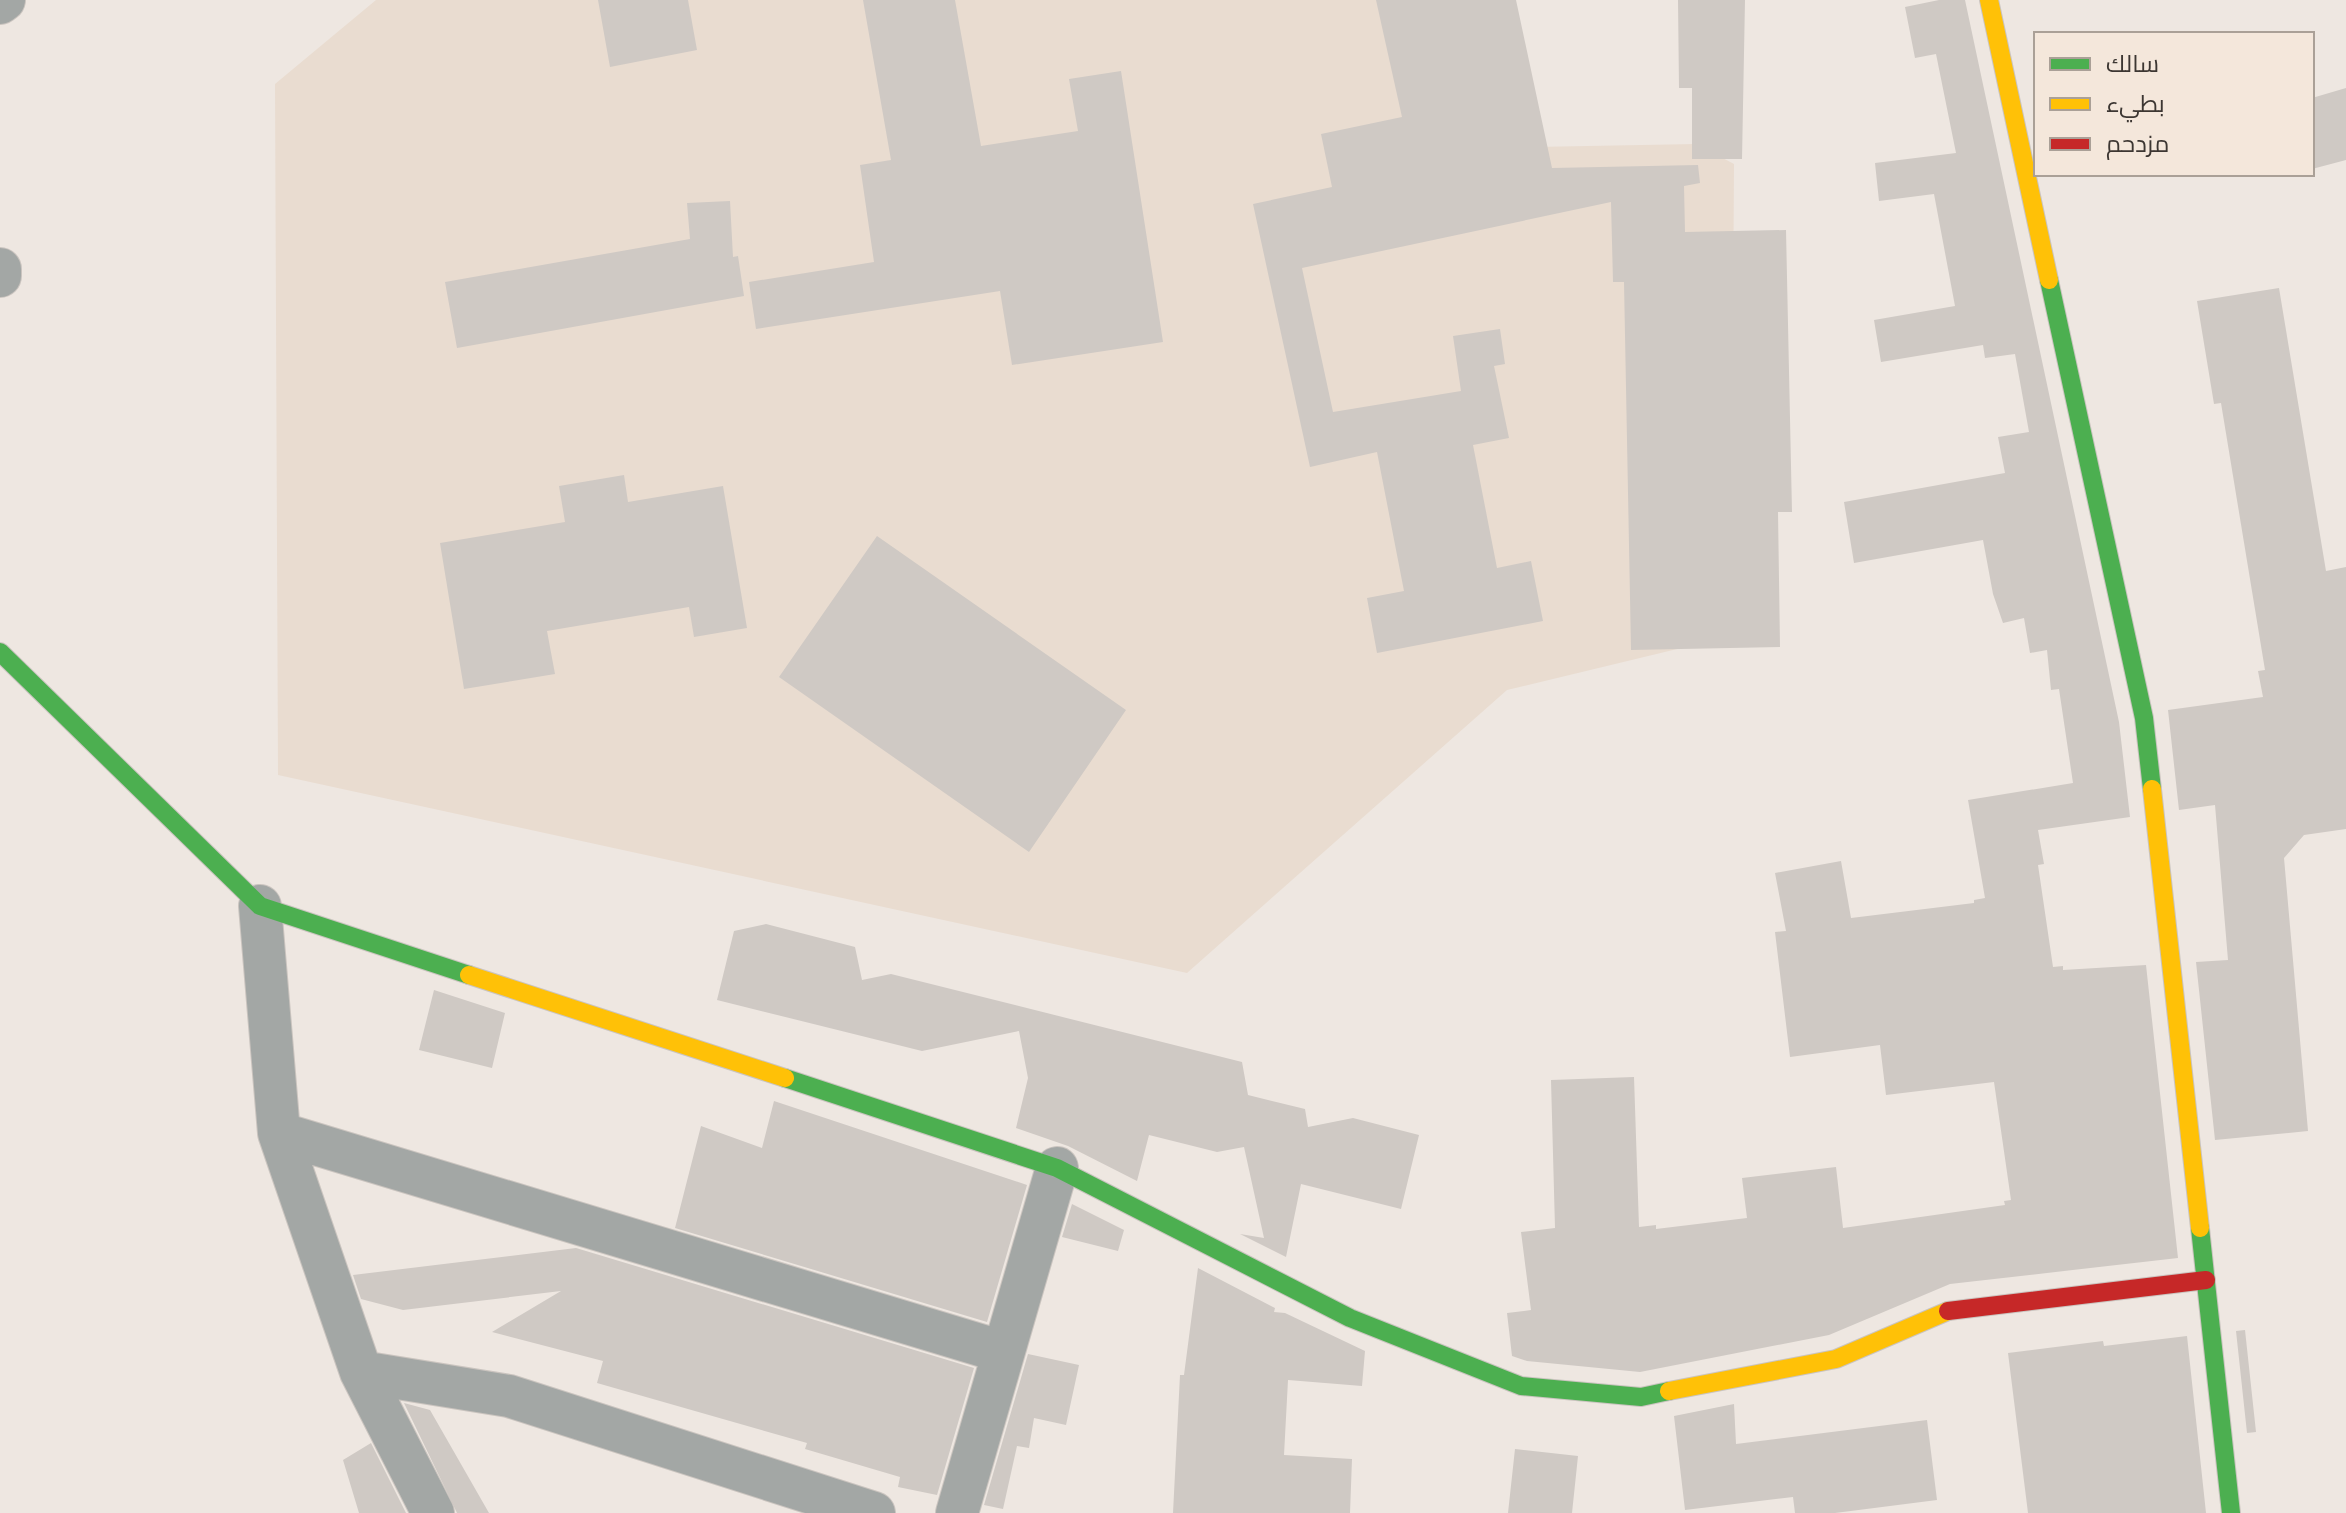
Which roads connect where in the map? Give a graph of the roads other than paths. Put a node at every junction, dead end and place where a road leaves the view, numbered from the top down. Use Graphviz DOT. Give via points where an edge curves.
graph roads {
  1 [pos="1989,0"];
  2 [pos="0,269"];
  3 [pos="0,276"];
  4 [pos="0,652"];
  5 [pos="260,906"];
  6 [pos="279,1133"];
  7 [pos="1057,1168"];
  8 [pos="2206,1280"];
  9 [pos="1003,1352"];
  10 [pos="361,1372"];
  11 [pos="433,1513"];
  12 [pos="874,1513"];
  13 [pos="957,1513"];
  14 [pos="2231,1513"];
  1 -- 8 [label="street" via="2144,718"];
  2 -- 3 [label="street"];
  4 -- 5 [label="street"];
  5 -- 6 [label="street"];
  5 -- 7 [label="street"];
  6 -- 9 [label="street"];
  6 -- 10 [label="street"];
  7 -- 8 [label="street" via="1350,1318 1521,1386 1641,1397 1836,1359 1953,1309"];
  7 -- 9 [label="street"];
  8 -- 14 [label="street"];
  9 -- 13 [label="street"];
  10 -- 11 [label="street"];
  10 -- 12 [label="street" via="509,1396"];
}
